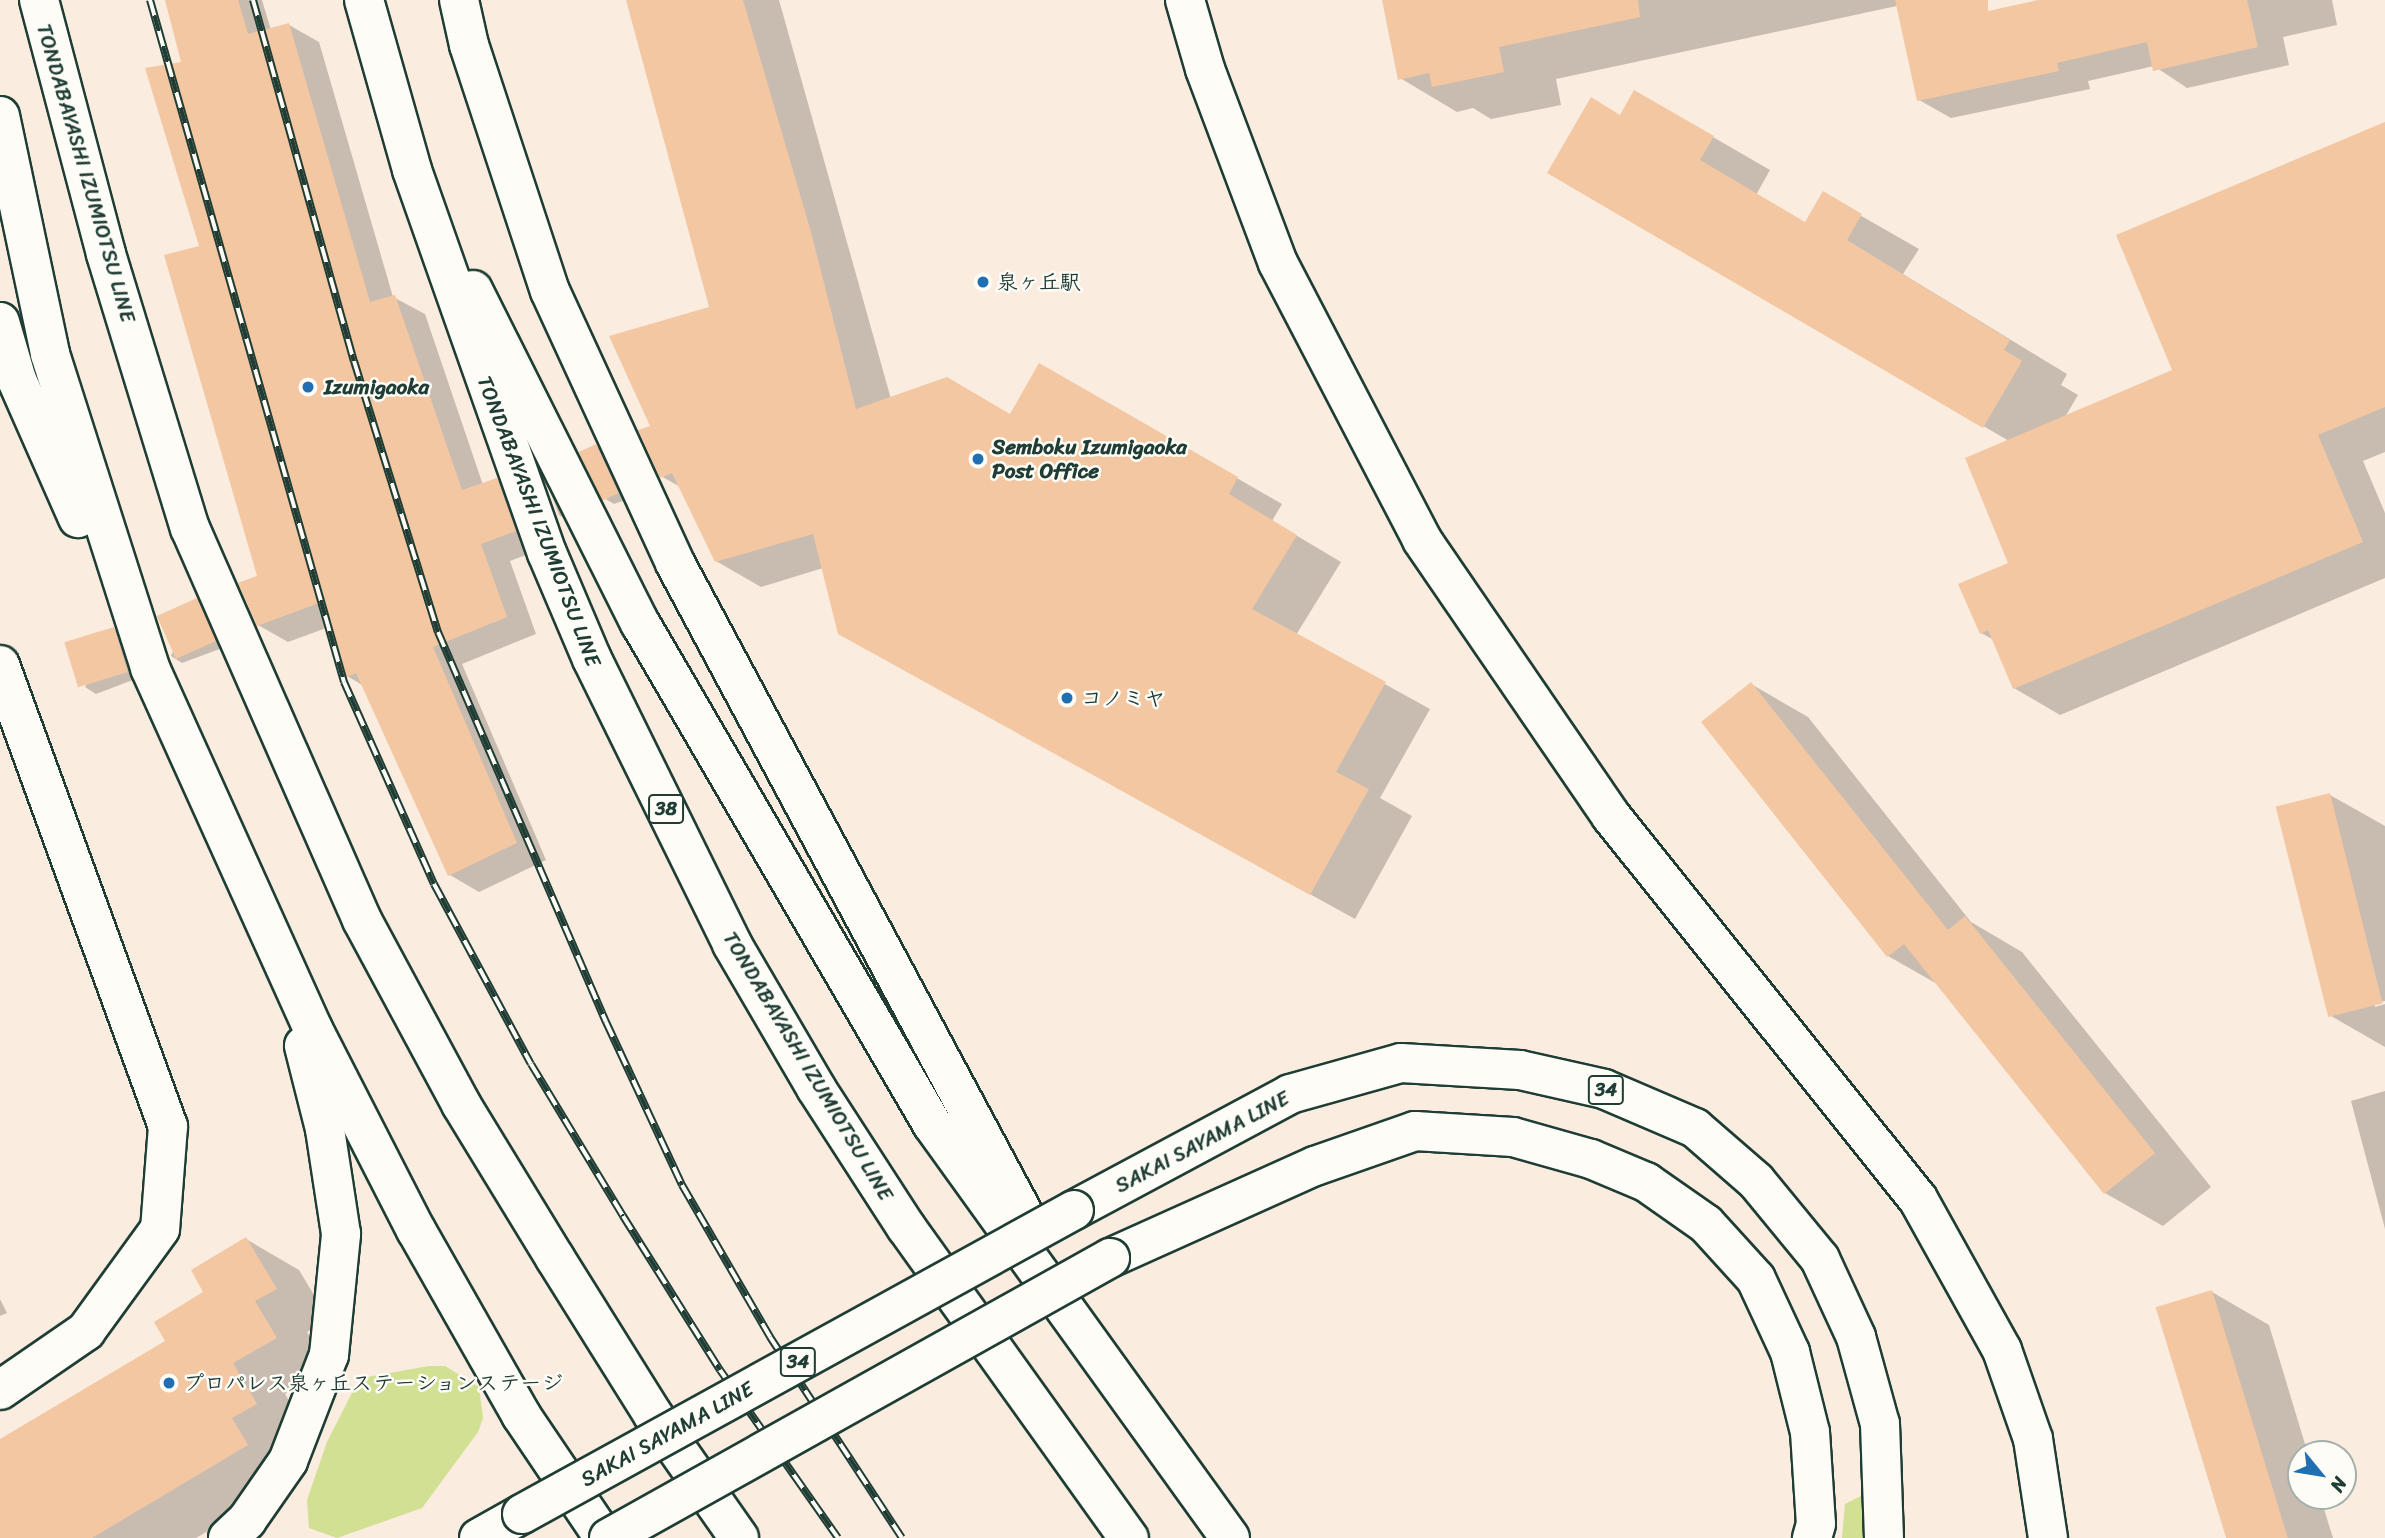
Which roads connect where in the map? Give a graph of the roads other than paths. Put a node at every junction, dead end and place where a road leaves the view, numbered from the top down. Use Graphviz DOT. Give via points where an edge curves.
graph roads {
  1 [pos="39,0"];
  2 [pos="364,0"];
  3 [pos="459,0"];
  4 [pos="1185,0"];
  5 [pos="0,116"];
  6 [pos="412,170"];
  7 [pos="0,322"];
  8 [pos="0,665"];
  9 [pos="150,668"];
  10 [pos="253,899"];
  11 [pos="1111,1375"];
  12 [pos="0,1390"];
  13 [pos="228,1538"];
  14 [pos="479,1538"];
  15 [pos="604,1538"];
  16 [pos="609,1538"];
  17 [pos="739,1538"];
  18 [pos="1129,1538"];
  19 [pos="1230,1538"];
  20 [pos="1812,1538"];
  21 [pos="1884,1538"];
  22 [pos="2048,1538"];
  1 -- 17 [label="main road, TONDABAYASHI IZUMIOTSU LINE" via="106,254 190,528 362,920 468,1116 653,1415"];
  2 -- 6 [label="main road, TONDABAYASHI IZUMIOTSU LINE / 38"];
  3 -- 11 [label="main road" via="469,45 550,291 675,563"];
  4 -- 22 [label="main road" via="1210,82 1278,263 1422,540 1611,817 1918,1199 2002,1350 2033,1439"];
  5 -- 9 [label="main road" via="50,354"];
  6 -- 11 [label="main road, 38" via="640,623 780,867 851,978 932,1124"];
  6 -- 18 [label="main road, TONDABAYASHI IZUMIOTSU LINE / 38" via="547,553 592,660 732,944 816,1088 906,1227"];
  7 -- 9 [label="main road" via="18,380"];
  8 -- 12 [label="main road" via="168,1126 160,1229 86,1331"];
  9 -- 10 [label="main road"];
  10 -- 13 [label="main road" via="307,1057 325,1129 341,1234 329,1356 288,1461 247,1520"];
  10 -- 15 [label="main road" via="313,1029 416,1230 521,1415"];
  11 -- 19 [label="main road, 38"];
  14 -- 21 [label="main road, SAKAI SAYAMA LINE / 34, bridge" via="1290,1094 1401,1063 1520,1070 1604,1089 1695,1128 1756,1181 1820,1259 1856,1337 1880,1424"];
  16 -- 20 [label="main road, bridge" via="1110,1258 1315,1166 1415,1130 1513,1137 1591,1159 1646,1182 1706,1224 1756,1279 1790,1352 1810,1432 1816,1524"];
}
